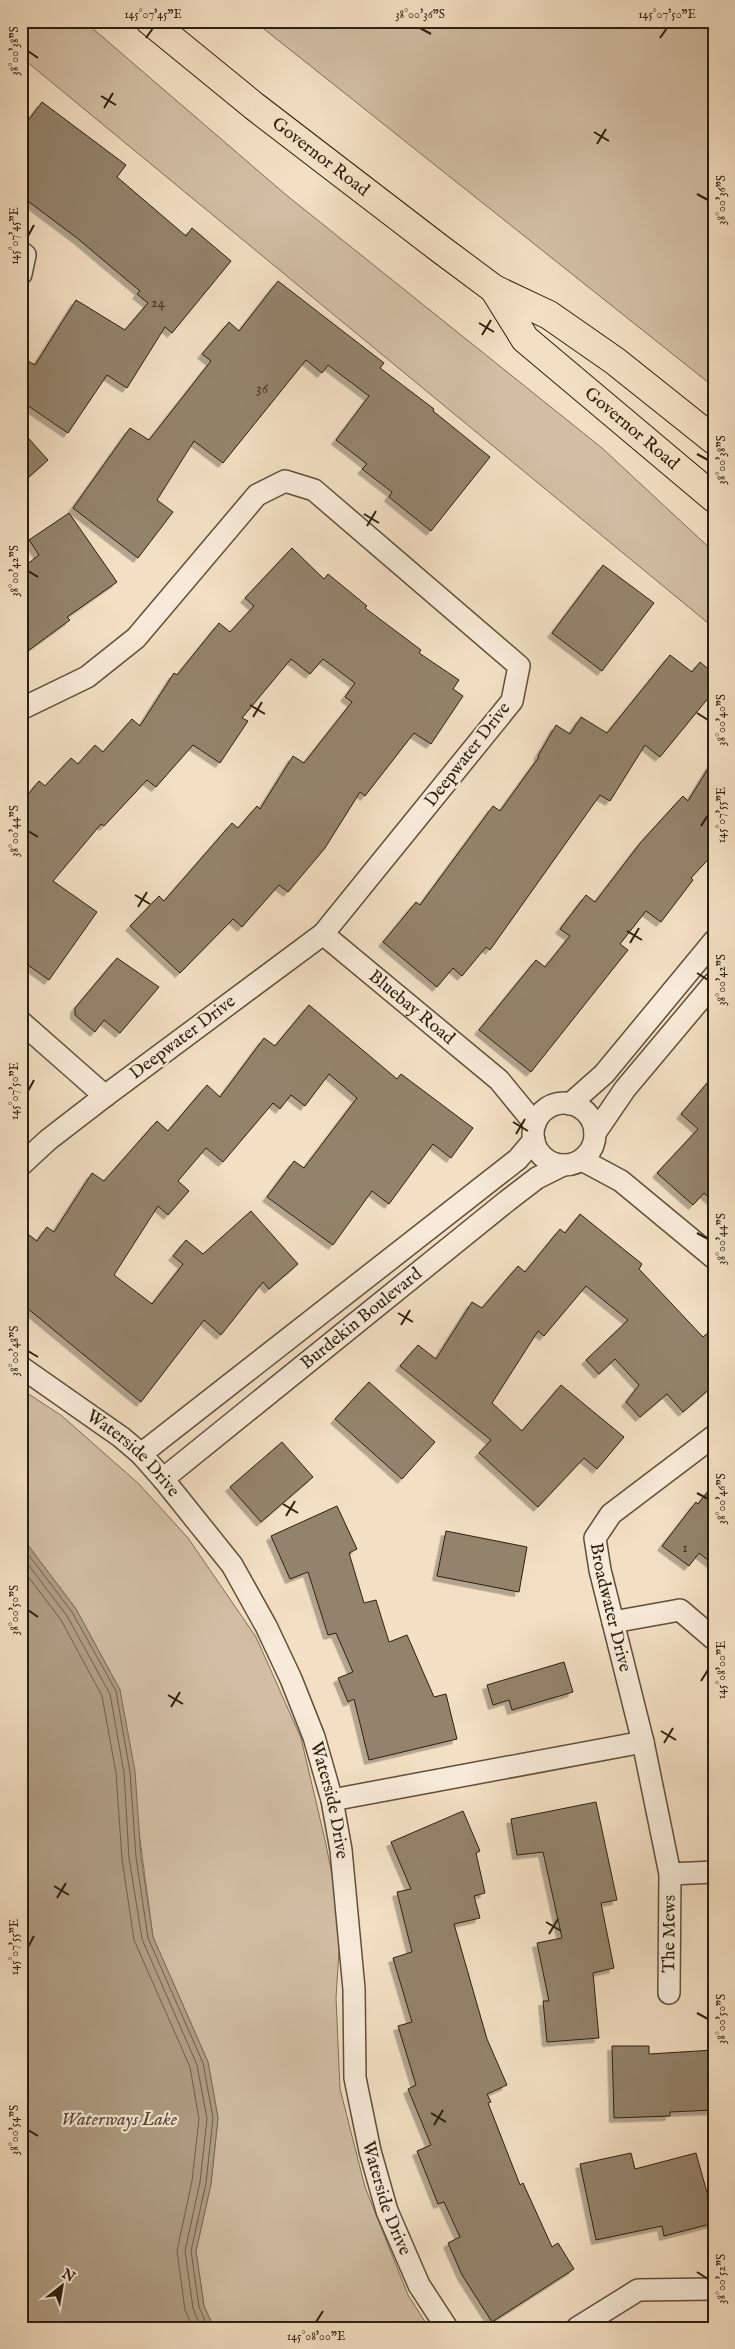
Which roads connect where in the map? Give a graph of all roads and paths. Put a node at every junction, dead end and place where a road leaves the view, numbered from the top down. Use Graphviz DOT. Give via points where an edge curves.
graph roads {
  1 [pos="150,21"];
  2 [pos="21,252"];
  3 [pos="21,274"];
  4 [pos="494,289"];
  5 [pos="714,440"];
  6 [pos="714,498"];
  7 [pos="21,709"];
  8 [pos="323,934"];
  9 [pos="714,942"];
  10 [pos="714,983"];
  11 [pos="21,1022"];
  12 [pos="499,1080"];
  13 [pos="106,1096"];
  14 [pos="560,1105"];
  15 [pos="534,1132"];
  16 [pos="583,1150"];
  17 [pos="21,1165"];
  18 [pos="714,1258"];
  19 [pos="21,1367"];
  20 [pos="714,1436"];
  21 [pos="141,1454"];
  22 [pos="163,1479"];
  23 [pos="613,1622"];
  24 [pos="714,1638"];
  25 [pos="643,1742"];
  26 [pos="332,1800"];
  27 [pos="714,1872"];
  28 [pos="670,1874"];
  29 [pos="669,1993"];
  30 [pos="714,2289"];
  31 [pos="447,2328"];
  32 [pos="577,2328"];
  1 -- 4 [label="main road, Governor Road" via="254,106"];
  2 -- 3 [label="street" via="24,255"];
  4 -- 5 [label="main road, Governor Road" via="549,315"];
  4 -- 6 [label="main road, Governor Road" via="525,339"];
  7 -- 8 [label="street, Deepwater Drive" via="86,677 136,638 257,495 285,481 314,490 519,666 512,701"];
  8 -- 12 [label="street, Bluebay Road"];
  8 -- 13 [label="street, Deepwater Drive"];
  9 -- 14 [label="street" via="604,1074"];
  10 -- 16 [label="street, Burdekin Boulevard" via="624,1089"];
  11 -- 13 [label="street"];
  12 -- 14 [label="street, Bluebay Road"];
  12 -- 15 [label="street, Bluebay Road"];
  13 -- 17 [label="street, Deepwater Drive"];
  14 -- 15 [label="street" via="538,1117"];
  14 -- 16 [label="street" via="588,1114 593,1123"];
  15 -- 16 [label="street" via="544,1157"];
  15 -- 21 [label="street, Burdekin Boulevard" via="518,1159"];
  16 -- 18 [label="street"];
  16 -- 22 [label="street, Burdekin Boulevard" via="507,1200"];
  19 -- 21 [label="street, Waterside Drive"];
  20 -- 23 [label="street, Broadwater Drive" via="611,1514 595,1538"];
  21 -- 22 [label="street, Waterside Drive"];
  22 -- 26 [label="street, Waterside Drive" via="232,1565 266,1626 314,1736"];
  23 -- 24 [label="street" via="680,1610"];
  23 -- 25 [label="street, Broadwater Drive"];
  25 -- 26 [label="street"];
  25 -- 28 [label="street, Broadwater Drive"];
  26 -- 31 [label="street, Waterside Drive" via="341,1850 354,1988 355,2078 370,2151 387,2211 419,2284"];
  27 -- 28 [label="street"];
  28 -- 29 [label="street, The Mews"];
  30 -- 32 [label="street" via="638,2290"];
}
